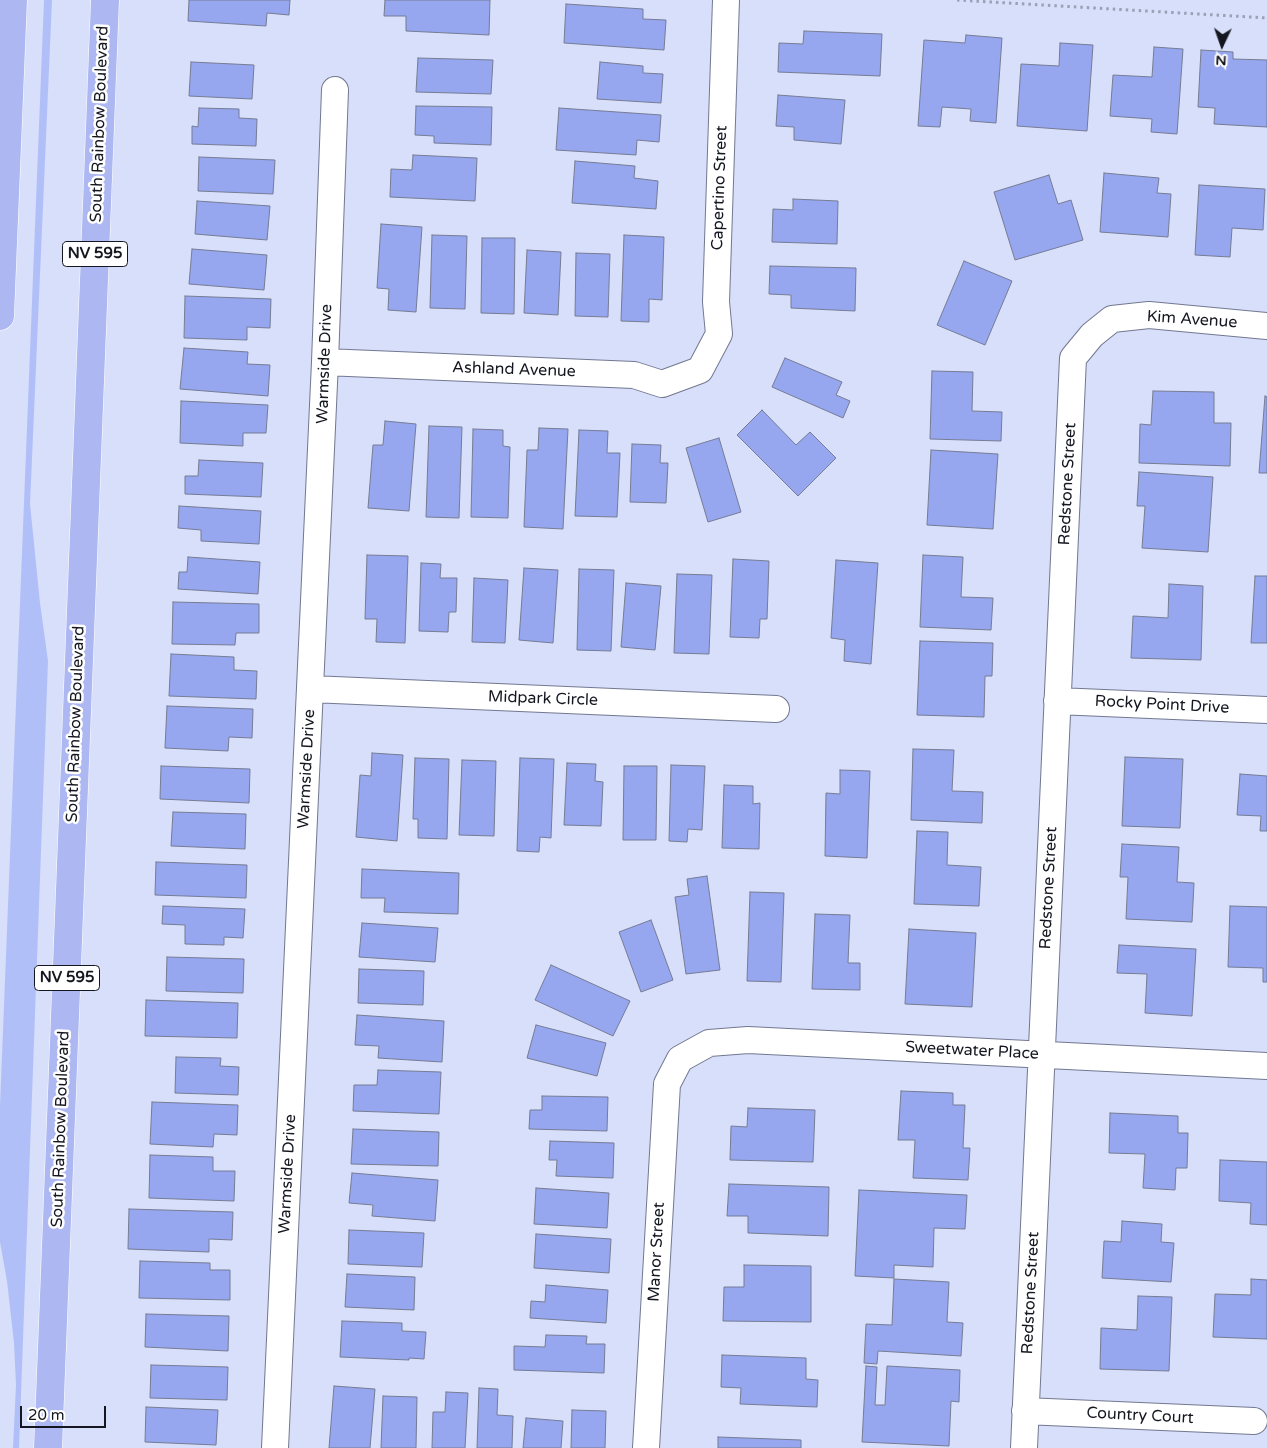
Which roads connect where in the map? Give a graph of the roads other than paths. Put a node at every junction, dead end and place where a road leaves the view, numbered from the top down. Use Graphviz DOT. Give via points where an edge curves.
graph roads {
  1 [pos="13,0"];
  2 [pos="105,0"];
  3 [pos="726,0"];
  4 [pos="334,90"];
  5 [pos="0,316"];
  6 [pos="1267,326"];
  7 [pos="1092,335"];
  8 [pos="325,362"];
  9 [pos="700,370"];
  10 [pos="310,689"];
  11 [pos="1058,701"];
  12 [pos="776,709"];
  13 [pos="1267,710"];
  14 [pos="1042,1055"];
  15 [pos="680,1059"];
  16 [pos="1267,1066"];
  17 [pos="1025,1411"];
  18 [pos="1254,1421"];
  19 [pos="48,1448"];
  20 [pos="274,1448"];
  21 [pos="646,1448"];
  22 [pos="1024,1448"];
  1 -- 5 [label="main road"];
  2 -- 19 [label="main road, South Rainbow Boulevard / NV 595"];
  3 -- 9 [label="street, Capertino Street" via="716,302 720,334"];
  4 -- 8 [label="street, Warmside Drive"];
  6 -- 7 [label="street, Kim Avenue" via="1149,315 1112,319"];
  7 -- 11 [label="street, Redstone Street" via="1074,358"];
  8 -- 9 [label="street, Ashland Avenue" via="634,375 662,384"];
  8 -- 10 [label="street, Warmside Drive"];
  10 -- 12 [label="street, Midpark Circle"];
  10 -- 20 [label="street, Warmside Drive"];
  11 -- 13 [label="street, Rocky Point Drive"];
  11 -- 14 [label="street, Redstone Street"];
  14 -- 15 [label="street, Sweetwater Place" via="748,1040 709,1043"];
  14 -- 16 [label="street, Sweetwater Place"];
  14 -- 17 [label="street, Redstone Street"];
  15 -- 21 [label="street, Manor Street" via="666,1084"];
  17 -- 18 [label="street, Country Court"];
  17 -- 22 [label="street, Redstone Street"];
}
